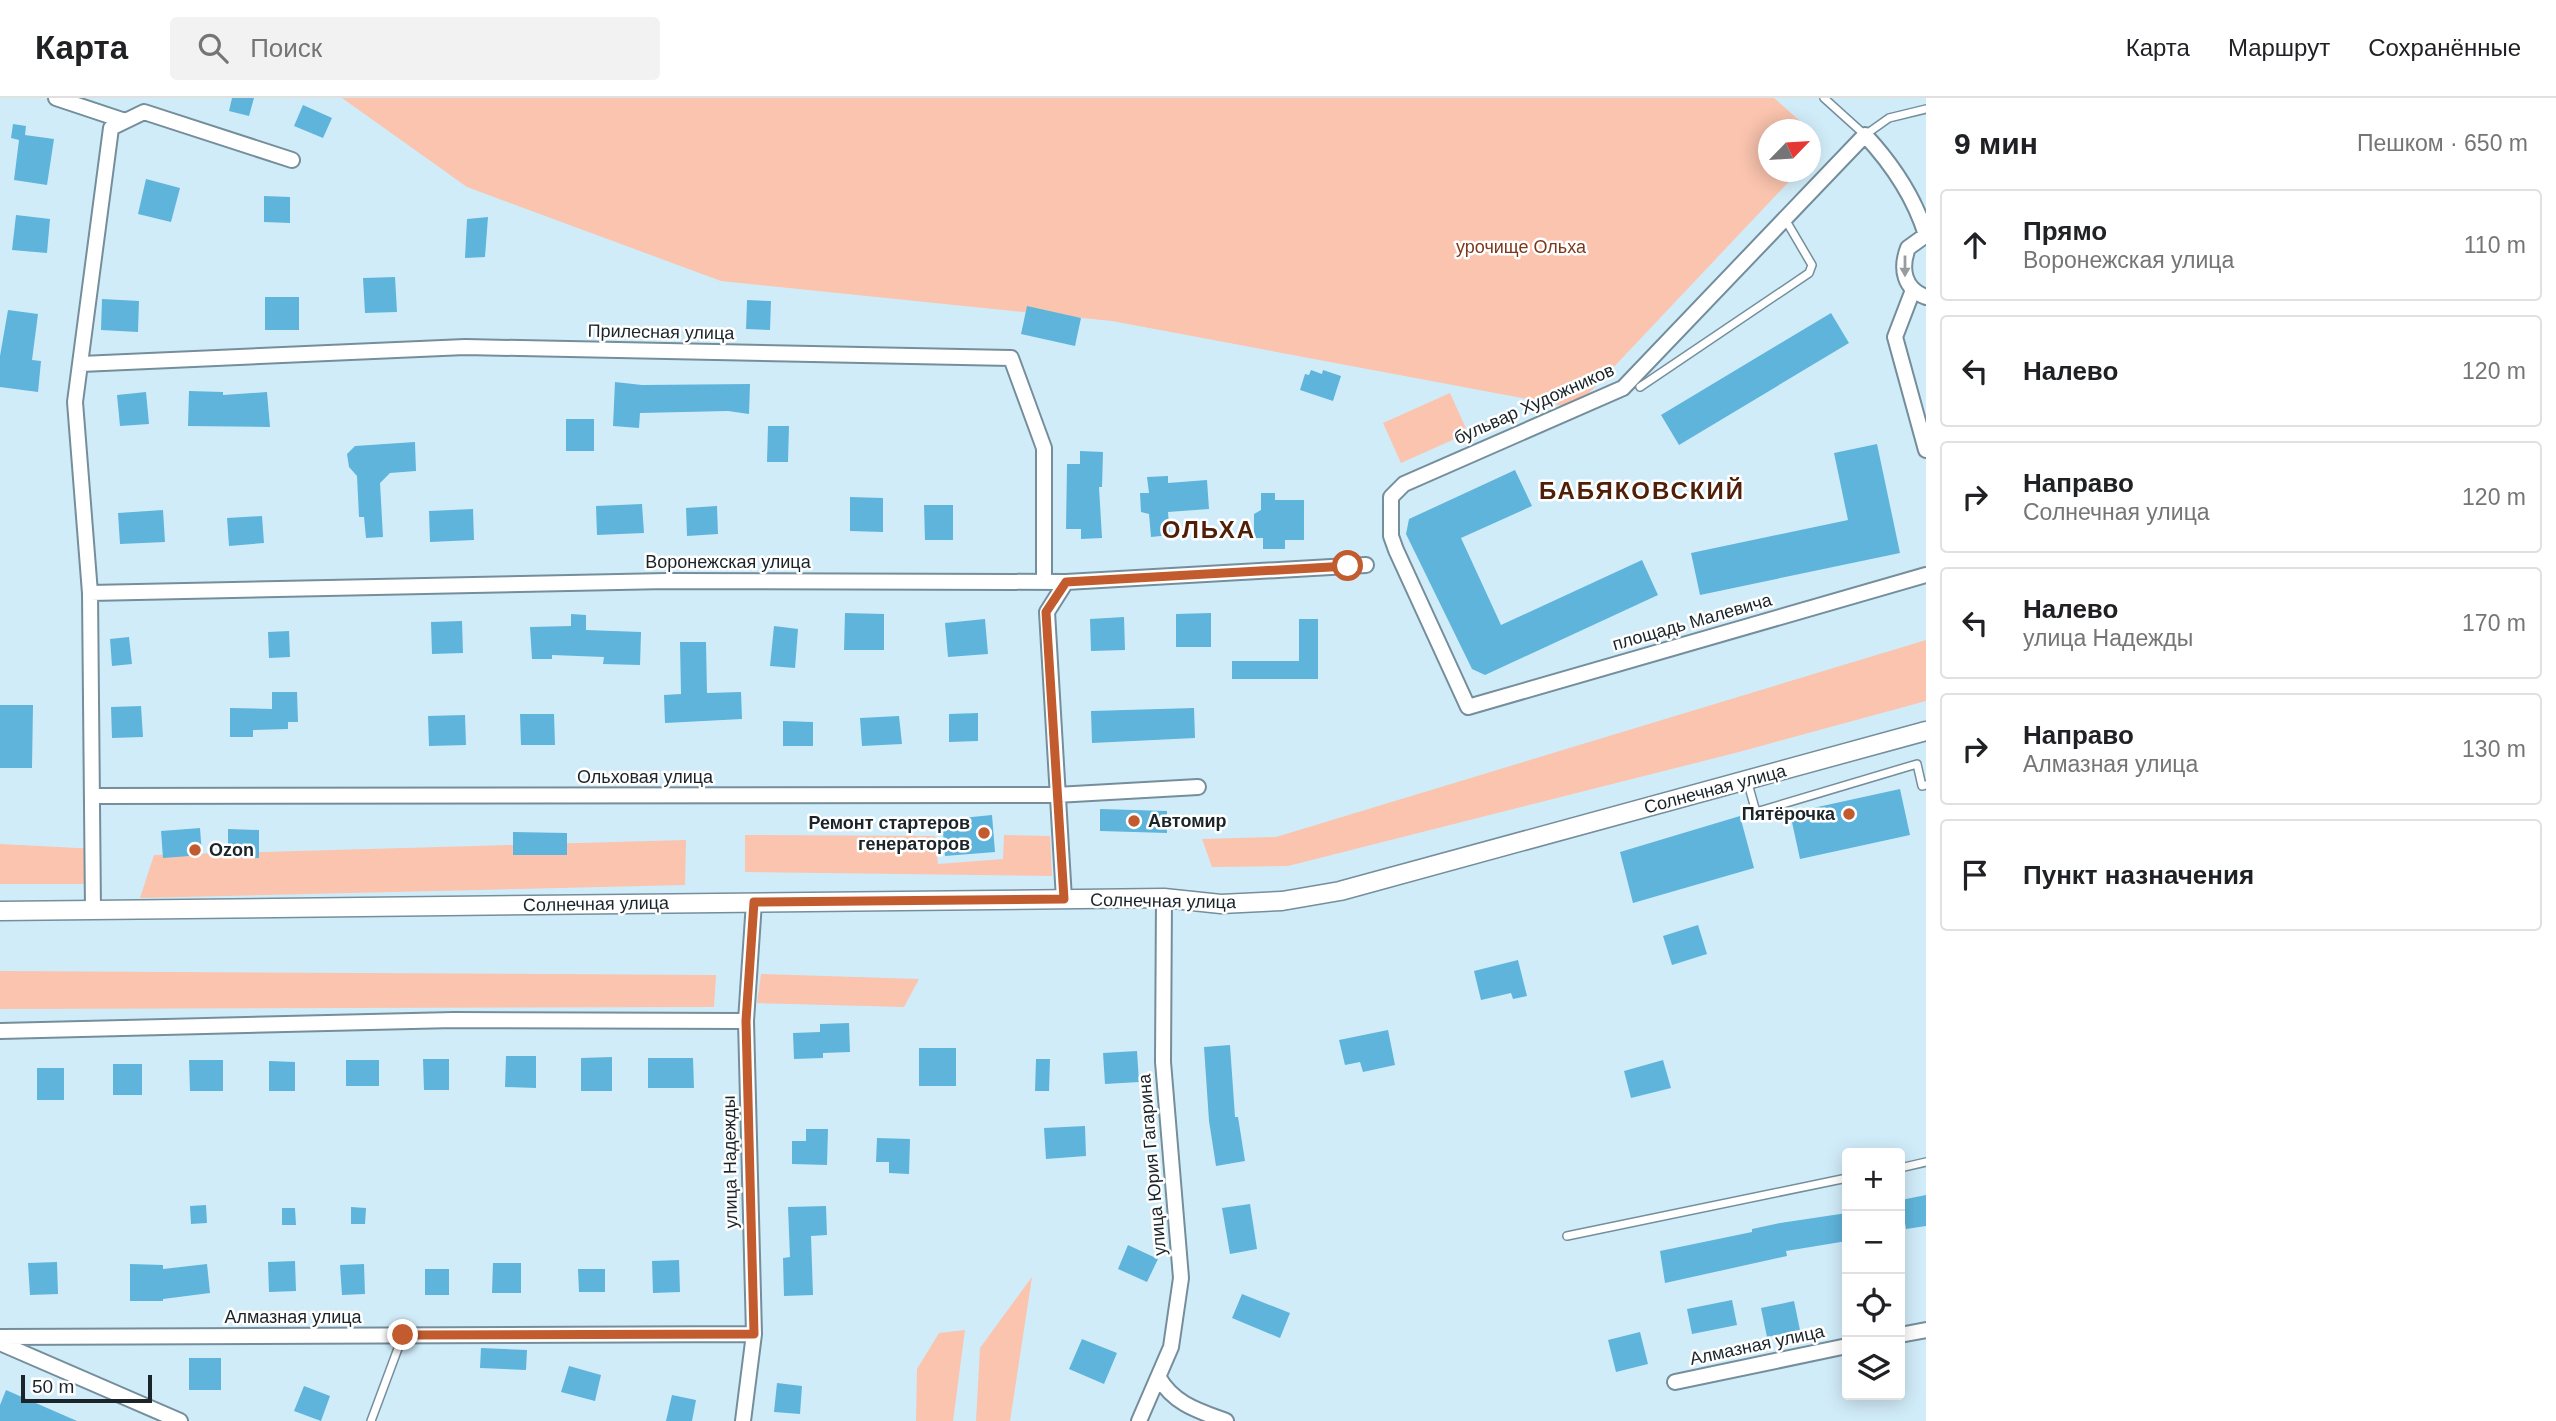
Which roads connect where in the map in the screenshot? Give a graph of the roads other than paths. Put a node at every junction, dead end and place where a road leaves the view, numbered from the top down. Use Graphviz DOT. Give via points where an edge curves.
graph roads {
  1 [pos="56,98"];
  2 [pos="1824,98"];
  3 [pos="1926,109"];
  4 [pos="125,121"];
  5 [pos="1865,135"];
  6 [pos="292,160"];
  7 [pos="1785,219"];
  8 [pos="1926,235"];
  9 [pos="1920,294"];
  10 [pos="81,364"];
  11 [pos="1640,387"];
  12 [pos="1926,450"];
  13 [pos="1366,565"];
  14 [pos="1926,575"];
  15 [pos="1044,582"];
  16 [pos="1066,582"];
  17 [pos="90,593"];
  18 [pos="1468,707"];
  19 [pos="1926,730"];
  20 [pos="1747,780"];
  21 [pos="1926,785"];
  22 [pos="1198,787"];
  23 [pos="1056,795"];
  24 [pos="92,796"];
  25 [pos="1164,898"];
  26 [pos="1064,899"];
  27 [pos="754,902"];
  28 [pos="93,909"];
  29 [pos="0,911"];
  30 [pos="746,1021"];
  31 [pos="0,1031"];
  32 [pos="1926,1162"];
  33 [pos="1905,1167"];
  34 [pos="1842,1179"];
  35 [pos="1567,1236"];
  36 [pos="1926,1330"];
  37 [pos="754,1334"];
  38 [pos="1905,1334"];
  39 [pos="403,1335"];
  40 [pos="0,1337"];
  41 [pos="0,1343"];
  42 [pos="1842,1347"];
  43 [pos="1159,1378"];
  44 [pos="1675,1382"];
  45 [pos="180,1421"];
  46 [pos="371,1421"];
  47 [pos="743,1421"];
  48 [pos="1139,1421"];
  49 [pos="1226,1421"];
  1 -- 4 [label="street"];
  2 -- 5 [label="lane"];
  3 -- 5 [label="lane" via="1889,118"];
  4 -- 6 [label="street" via="144,112"];
  4 -- 10 [label="street" via="111,128"];
  5 -- 7 [label="street, бульвар Художников"];
  5 -- 8 [label="street" via="1917,205"];
  7 -- 11 [label="lane" via="1809,255 1809,273"];
  7 -- 18 [label="street, бульвар Художников" via="1623,388 1396,489 1391,497 1391,536"];
  8 -- 9 [label="street, one-way" via="1908,248 1904,259 1903,270"];
  9 -- 12 [label="street" via="1895,337"];
  10 -- 15 [label="street, Прилесная улица" via="465,347 1011,358 1044,448"];
  10 -- 17 [label="street" via="75,402"];
  13 -- 16 [label="street, Воронежская улица"];
  14 -- 18 [label="street, площадь Малевича"];
  15 -- 16 [label="street, Воронежская улица"];
  15 -- 17 [label="street, Воронежская улица" via="667,581"];
  16 -- 23 [label="street" via="1046,612"];
  17 -- 24 [label="street"];
  19 -- 20 [label="street, Солнечная улица"];
  20 -- 21 [label="lane" via="1756,811 1917,764 1922,786"];
  20 -- 25 [label="street, Солнечная улица" via="1340,891 1282,901 1221,904"];
  22 -- 23 [label="street, Ольховая улица"];
  23 -- 24 [label="street, Ольховая улица"];
  23 -- 26 [label="street"];
  24 -- 28 [label="street"];
  25 -- 26 [label="street, Солнечная улица"];
  25 -- 43 [label="street, улица Юрия Гагарина" via="1163,1062 1181,1278 1171,1347"];
  26 -- 27 [label="street, Солнечная улица"];
  27 -- 28 [label="street, Солнечная улица"];
  27 -- 30 [label="street, улица Надежды"];
  28 -- 29 [label="street, Солнечная улица"];
  30 -- 31 [label="street" via="454,1020"];
  30 -- 37 [label="street, улица Надежды"];
  32 -- 33 [label="lane"];
  34 -- 35 [label="lane"];
  36 -- 38 [label="street"];
  37 -- 39 [label="street, Алмазная улица"];
  37 -- 47 [label="street, улица Надежды"];
  39 -- 40 [label="street, Алмазная улица"];
  39 -- 46 [label="lane"];
  41 -- 45 [label="street"];
  42 -- 44 [label="street, Алмазная улица"];
  43 -- 48 [label="street, улица Юрия Гагарина"];
  43 -- 49 [label="street" via="1186,1406"];
}
